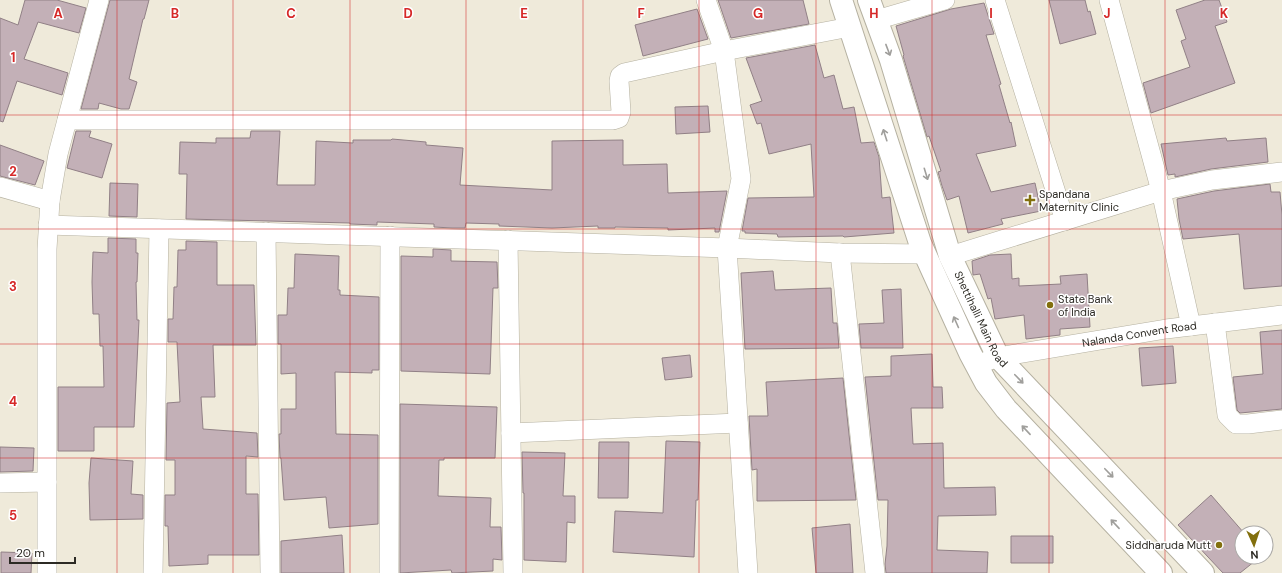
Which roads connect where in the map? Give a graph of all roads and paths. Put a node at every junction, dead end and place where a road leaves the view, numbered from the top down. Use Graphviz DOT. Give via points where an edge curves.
graph roads {
  1 [pos="99,0"];
  2 [pos="706,0"];
  3 [pos="841,0"];
  4 [pos="945,0"];
  5 [pos="995,0"];
  6 [pos="1110,0"];
  7 [pos="873,10"];
  8 [pos="850,27"];
  9 [pos="724,51"];
  10 [pos="67,120"];
  11 [pos="1282,172"];
  12 [pos="0,187"];
  13 [pos="1161,191"];
  14 [pos="50,201"];
  15 [pos="1065,221"];
  16 [pos="48,225"];
  17 [pos="159,229"];
  18 [pos="266,232"];
  19 [pos="390,236"];
  20 [pos="508,240"];
  21 [pos="727,248"];
  22 [pos="840,253"];
  23 [pos="925,254"];
  24 [pos="950,256"];
  25 [pos="1282,315"];
  26 [pos="1216,323"];
  27 [pos="1191,326"];
  28 [pos="998,357"];
  29 [pos="977,365"];
  30 [pos="1282,420"];
  31 [pos="738,423"];
  32 [pos="511,433"];
  33 [pos="47,482"];
  34 [pos="0,483"];
  35 [pos="47,573"];
  36 [pos="153,573"];
  37 [pos="270,573"];
  38 [pos="388,573"];
  39 [pos="513,573"];
  40 [pos="748,573"];
  41 [pos="875,573"];
  42 [pos="1161,573"];
  43 [pos="1204,573"];
  1 -- 10 [label="street"];
  2 -- 9 [label="street"];
  3 -- 8 [label="main road, Shettihalli Main Road"];
  4 -- 7 [label="street"];
  5 -- 15 [label="street"];
  6 -- 13 [label="street"];
  7 -- 24 [label="main road, Shettihalli Main Road, one-way" via="891,60"];
  8 -- 9 [label="street"];
  23 -- 8 [label="main road, Shettihalli Main Road, one-way"];
  9 -- 10 [label="street" via="624,73 619,81 621,112 619,118 614,120"];
  9 -- 21 [label="street" via="741,178"];
  10 -- 14 [label="street"];
  11 -- 13 [label="street" via="1212,180"];
  12 -- 14 [label="street"];
  13 -- 15 [label="street"];
  13 -- 27 [label="street"];
  14 -- 16 [label="street"];
  15 -- 24 [label="street"];
  16 -- 17 [label="street"];
  16 -- 33 [label="street"];
  17 -- 18 [label="street"];
  17 -- 36 [label="street"];
  18 -- 19 [label="street"];
  18 -- 37 [label="street"];
  19 -- 20 [label="street"];
  19 -- 38 [label="street"];
  20 -- 21 [label="street"];
  20 -- 32 [label="street"];
  21 -- 22 [label="street"];
  21 -- 31 [label="street"];
  22 -- 23 [label="street"];
  22 -- 41 [label="street"];
  29 -- 23 [label="main road, Shettihalli Main Road, one-way"];
  24 -- 28 [label="main road, Shettihalli Main Road"];
  25 -- 26 [label="street, Nalanda Convent Road"];
  26 -- 27 [label="street, Nalanda Convent Road"];
  26 -- 30 [label="street" via="1227,416 1236,424"];
  27 -- 28 [label="street, Nalanda Convent Road"];
  28 -- 29 [label="street, Nalanda Convent Road"];
  28 -- 43 [label="main road, Shettihalli Main Road, one-way"];
  42 -- 29 [label="main road, Shettihalli Main Road, one-way" via="1006,409 986,383"];
  31 -- 32 [label="street"];
  31 -- 40 [label="street"];
  32 -- 39 [label="street"];
  33 -- 34 [label="street"];
  33 -- 35 [label="street"];
}
